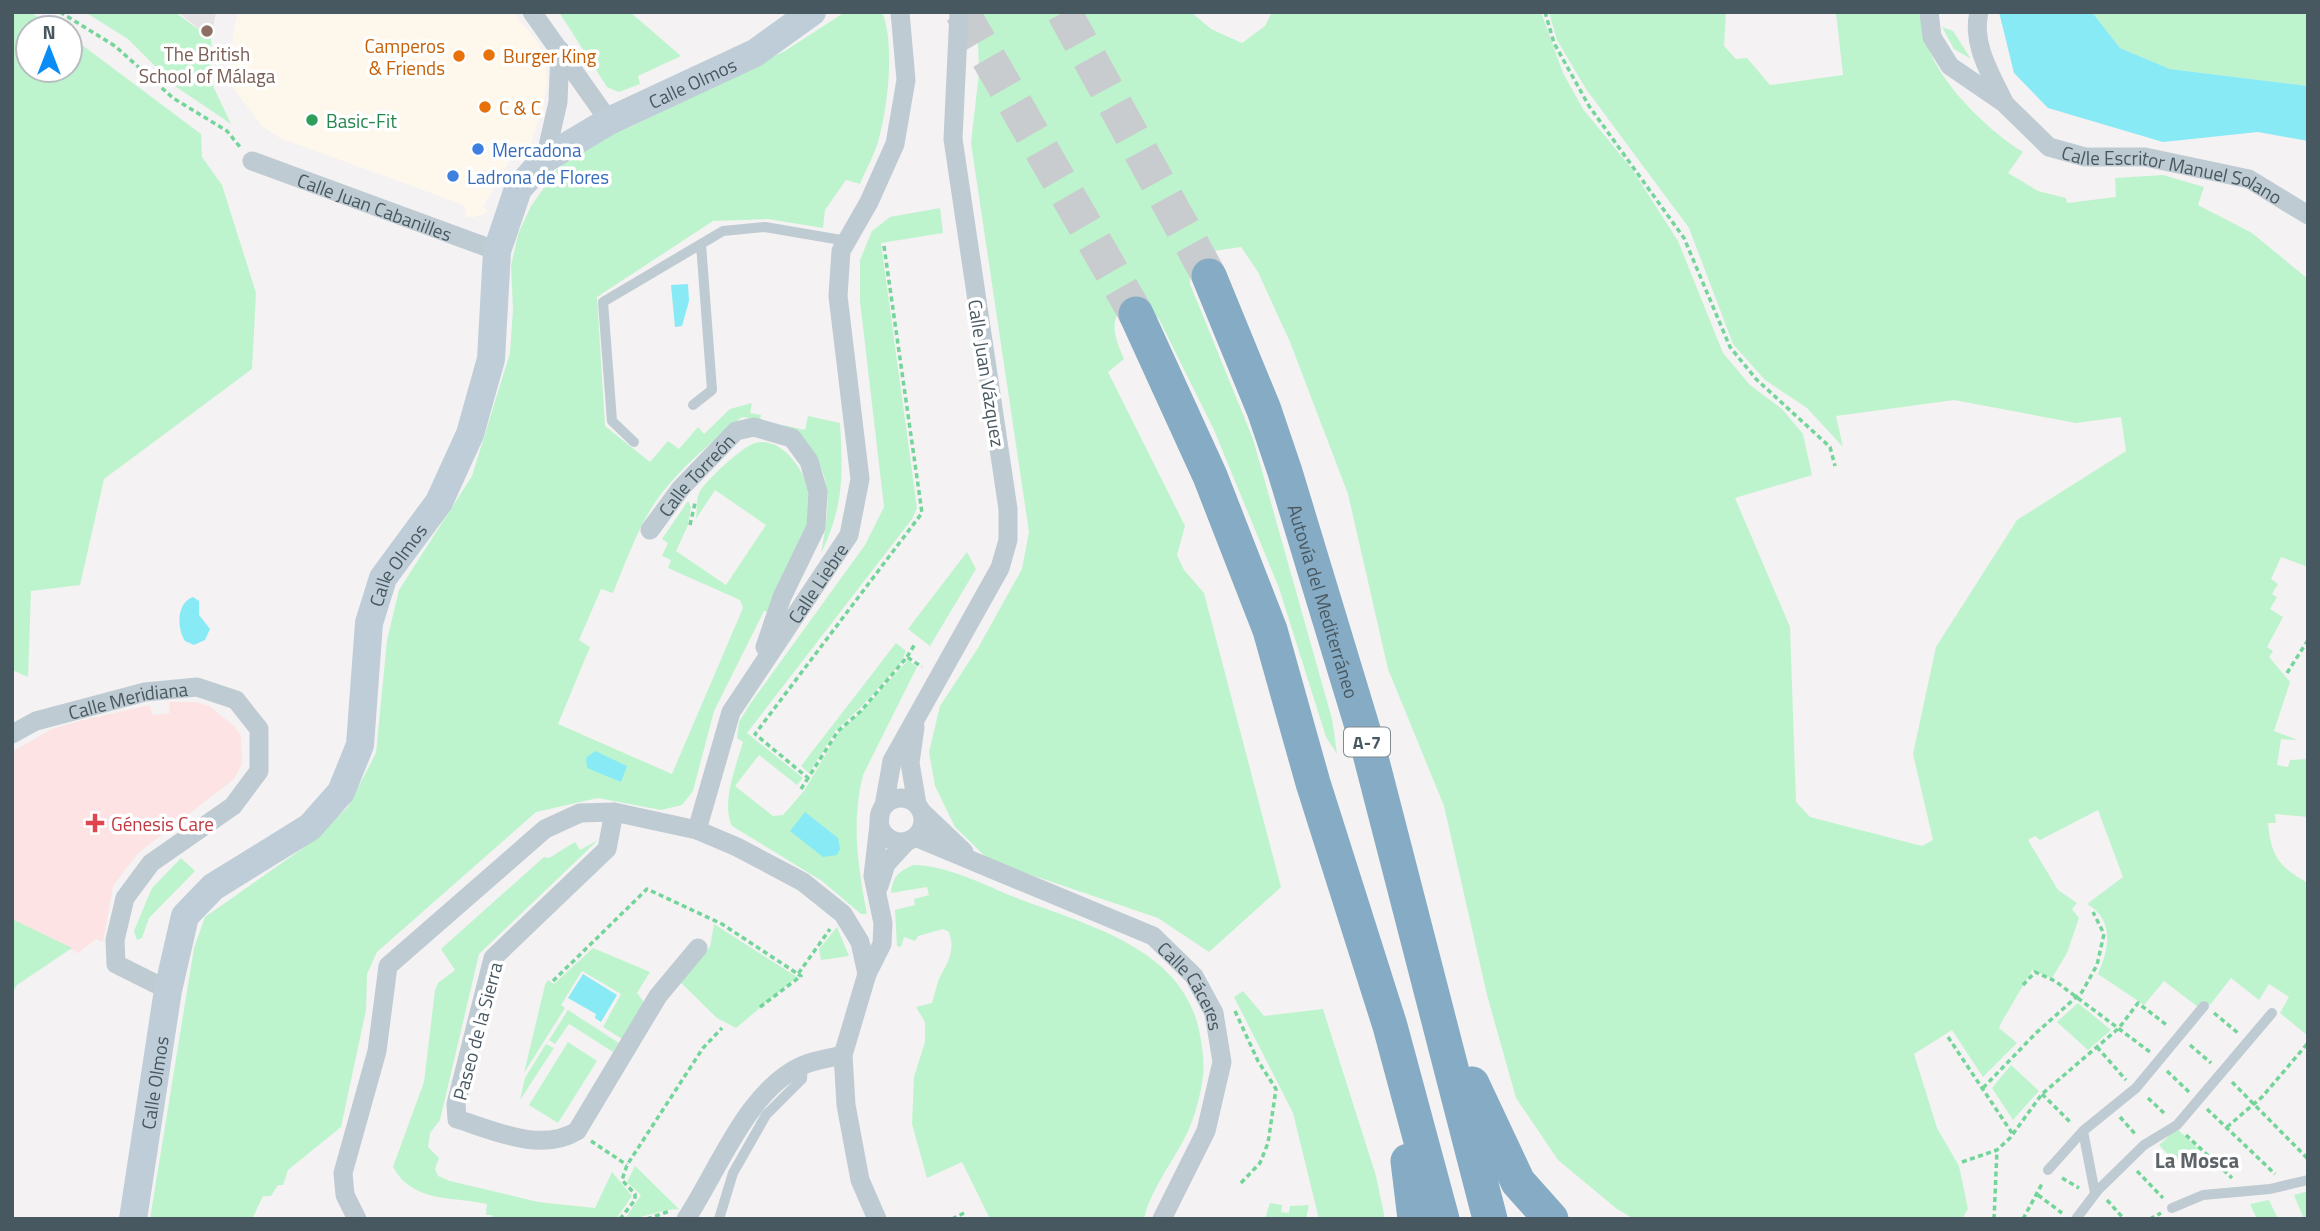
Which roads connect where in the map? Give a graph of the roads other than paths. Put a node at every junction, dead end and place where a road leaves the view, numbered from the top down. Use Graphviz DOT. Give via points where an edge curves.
graph roads {
  1 [pos="532,12"];
  2 [pos="812,12"];
  3 [pos="900,12"];
  4 [pos="959,12"];
  5 [pos="1929,12"];
  6 [pos="1979,12"];
  7 [pos="560,50"];
  8 [pos="2004,103"];
  9 [pos="608,121"];
  10 [pos="545,159"];
  11 [pos="252,161"];
  12 [pos="2308,215"];
  13 [pos="847,241"];
  14 [pos="701,244"];
  15 [pos="498,251"];
  16 [pos="1209,276"];
  17 [pos="1136,314"];
  18 [pos="693,405"];
  19 [pos="634,442"];
  20 [pos="650,530"];
  21 [pos="758,667"];
  22 [pos="917,712"];
  23 [pos="12,734"];
  24 [pos="920,808"];
  25 [pos="882,811"];
  26 [pos="614,812"];
  27 [pos="697,830"];
  28 [pos="911,839"];
  29 [pos="978,864"];
  30 [pos="877,894"];
  31 [pos="698,947"];
  32 [pos="867,974"];
  33 [pos="168,990"];
  34 [pos="2206,1008"];
  35 [pos="1437,1010"];
  36 [pos="2272,1013"];
  37 [pos="1390,1026"];
  38 [pos="843,1055"];
  39 [pos="803,1065"];
  40 [pos="2080,1129"];
  41 [pos="2049,1173"];
  42 [pos="2308,1180"];
  43 [pos="2094,1192"];
  44 [pos="2172,1208"];
  45 [pos="133,1219"];
  46 [pos="358,1219"];
  47 [pos="686,1219"];
  48 [pos="719,1219"];
  49 [pos="877,1219"];
  50 [pos="1162,1219"];
  51 [pos="1415,1219"];
  52 [pos="1442,1219"];
  53 [pos="1490,1219"];
  54 [pos="1551,1219"];
  55 [pos="2076,1219"];
  1 -- 7 [label="street"];
  2 -- 9 [label="street, Calle Olmos" via="755,53"];
  3 -- 13 [label="street, Calle Liebre" via="905,80 895,144"];
  4 -- 22 [label="street, Calle Juan Vázquez" via="953,139 1008,509 1008,540 1000,568"];
  5 -- 8 [label="street, Calle Escritor Manuel Solano" via="1932,37 1950,66"];
  6 -- 8 [label="street" via="1976,24 1982,57"];
  7 -- 9 [label="street"];
  7 -- 10 [label="street" via="558,102"];
  8 -- 12 [label="street, Calle Escritor Manuel Solano" via="2049,147 2085,157 2145,157 2249,179"];
  9 -- 10 [label="street, Calle Olmos"];
  10 -- 15 [label="street, Calle Olmos" via="518,189"];
  11 -- 15 [label="street, Calle Juan Cabanilles"];
  13 -- 14 [label="lane" via="765,227 723,231"];
  13 -- 21 [label="street, Calle Liebre" via="841,251 838,296 860,479 849,535"];
  14 -- 18 [label="lane" via="712,390"];
  14 -- 19 [label="lane" via="603,302 612,422"];
  15 -- 33 [label="street, Calle Olmos" via="491,359 470,434 439,502 383,578 369,623 359,745 341,792 310,827 213,887 185,916"];
  16 -- 35 [label="highway, Autovía del Mediterráneo / A-7" via="1285,472 1368,746"];
  17 -- 37 [label="highway" via="1210,476 1270,630"];
  20 -- 21 [label="street, Calle Torreón" via="681,488 736,431 754,427 792,439 809,461 818,492 816,527 782,597"];
  21 -- 27 [label="street, Calle Liebre" via="731,712"];
  22 -- 24 [label="street, Calle Juan Vázquez" via="910,762"];
  22 -- 25 [label="street, Calle Juan Vázquez" via="892,761"];
  23 -- 33 [label="street, Calle Meridiana" via="36,721 145,692 198,687 236,700 259,729 259,771 233,806 151,863 125,898 115,940 116,964"];
  24 -- 25 [label="street" via="911,800 896,798"];
  24 -- 28 [label="street" via="923,826"];
  24 -- 29 [label="street, Calle Cáceres"];
  25 -- 28 [label="street, Calle Cáceres" via="879,823 886,836 899,842"];
  25 -- 30 [label="street" via="873,876"];
  26 -- 27 [label="street"];
  26 -- 31 [label="street, Paseo de la Sierra" via="607,849 493,958 456,1104 457,1119 513,1137 560,1141 577,1131 658,996"];
  26 -- 46 [label="street" via="580,813 545,828 388,966 377,1051 343,1173 345,1195"];
  27 -- 32 [label="street" via="803,881 843,914 860,942"];
  28 -- 29 [label="street, Calle Cáceres"];
  28 -- 30 [label="street" via="886,864"];
  29 -- 50 [label="street, Calle Cáceres" via="1153,936 1194,976 1214,1013 1222,1062 1206,1132"];
  30 -- 32 [label="street" via="882,944"];
  32 -- 38 [label="street"];
  33 -- 45 [label="street, Calle Olmos"];
  34 -- 40 [label="lane" via="2136,1088"];
  35 -- 53 [label="highway, Autovía del Mediterráneo / A-7"];
  35 -- 54 [label="highway" via="1518,1182"];
  36 -- 43 [label="lane" via="2198,1101"];
  37 -- 51 [label="highway"];
  37 -- 52 [label="highway"];
  38 -- 39 [label="street"];
  38 -- 49 [label="street" via="846,1105 860,1180"];
  39 -- 47 [label="street" via="779,1079 758,1101"];
  39 -- 48 [label="lane" via="802,1079 766,1115 733,1173"];
  40 -- 41 [label="lane"];
  40 -- 43 [label="lane"];
  42 -- 44 [label="lane" via="2270,1189 2203,1195"];
  43 -- 55 [label="lane"];
}
